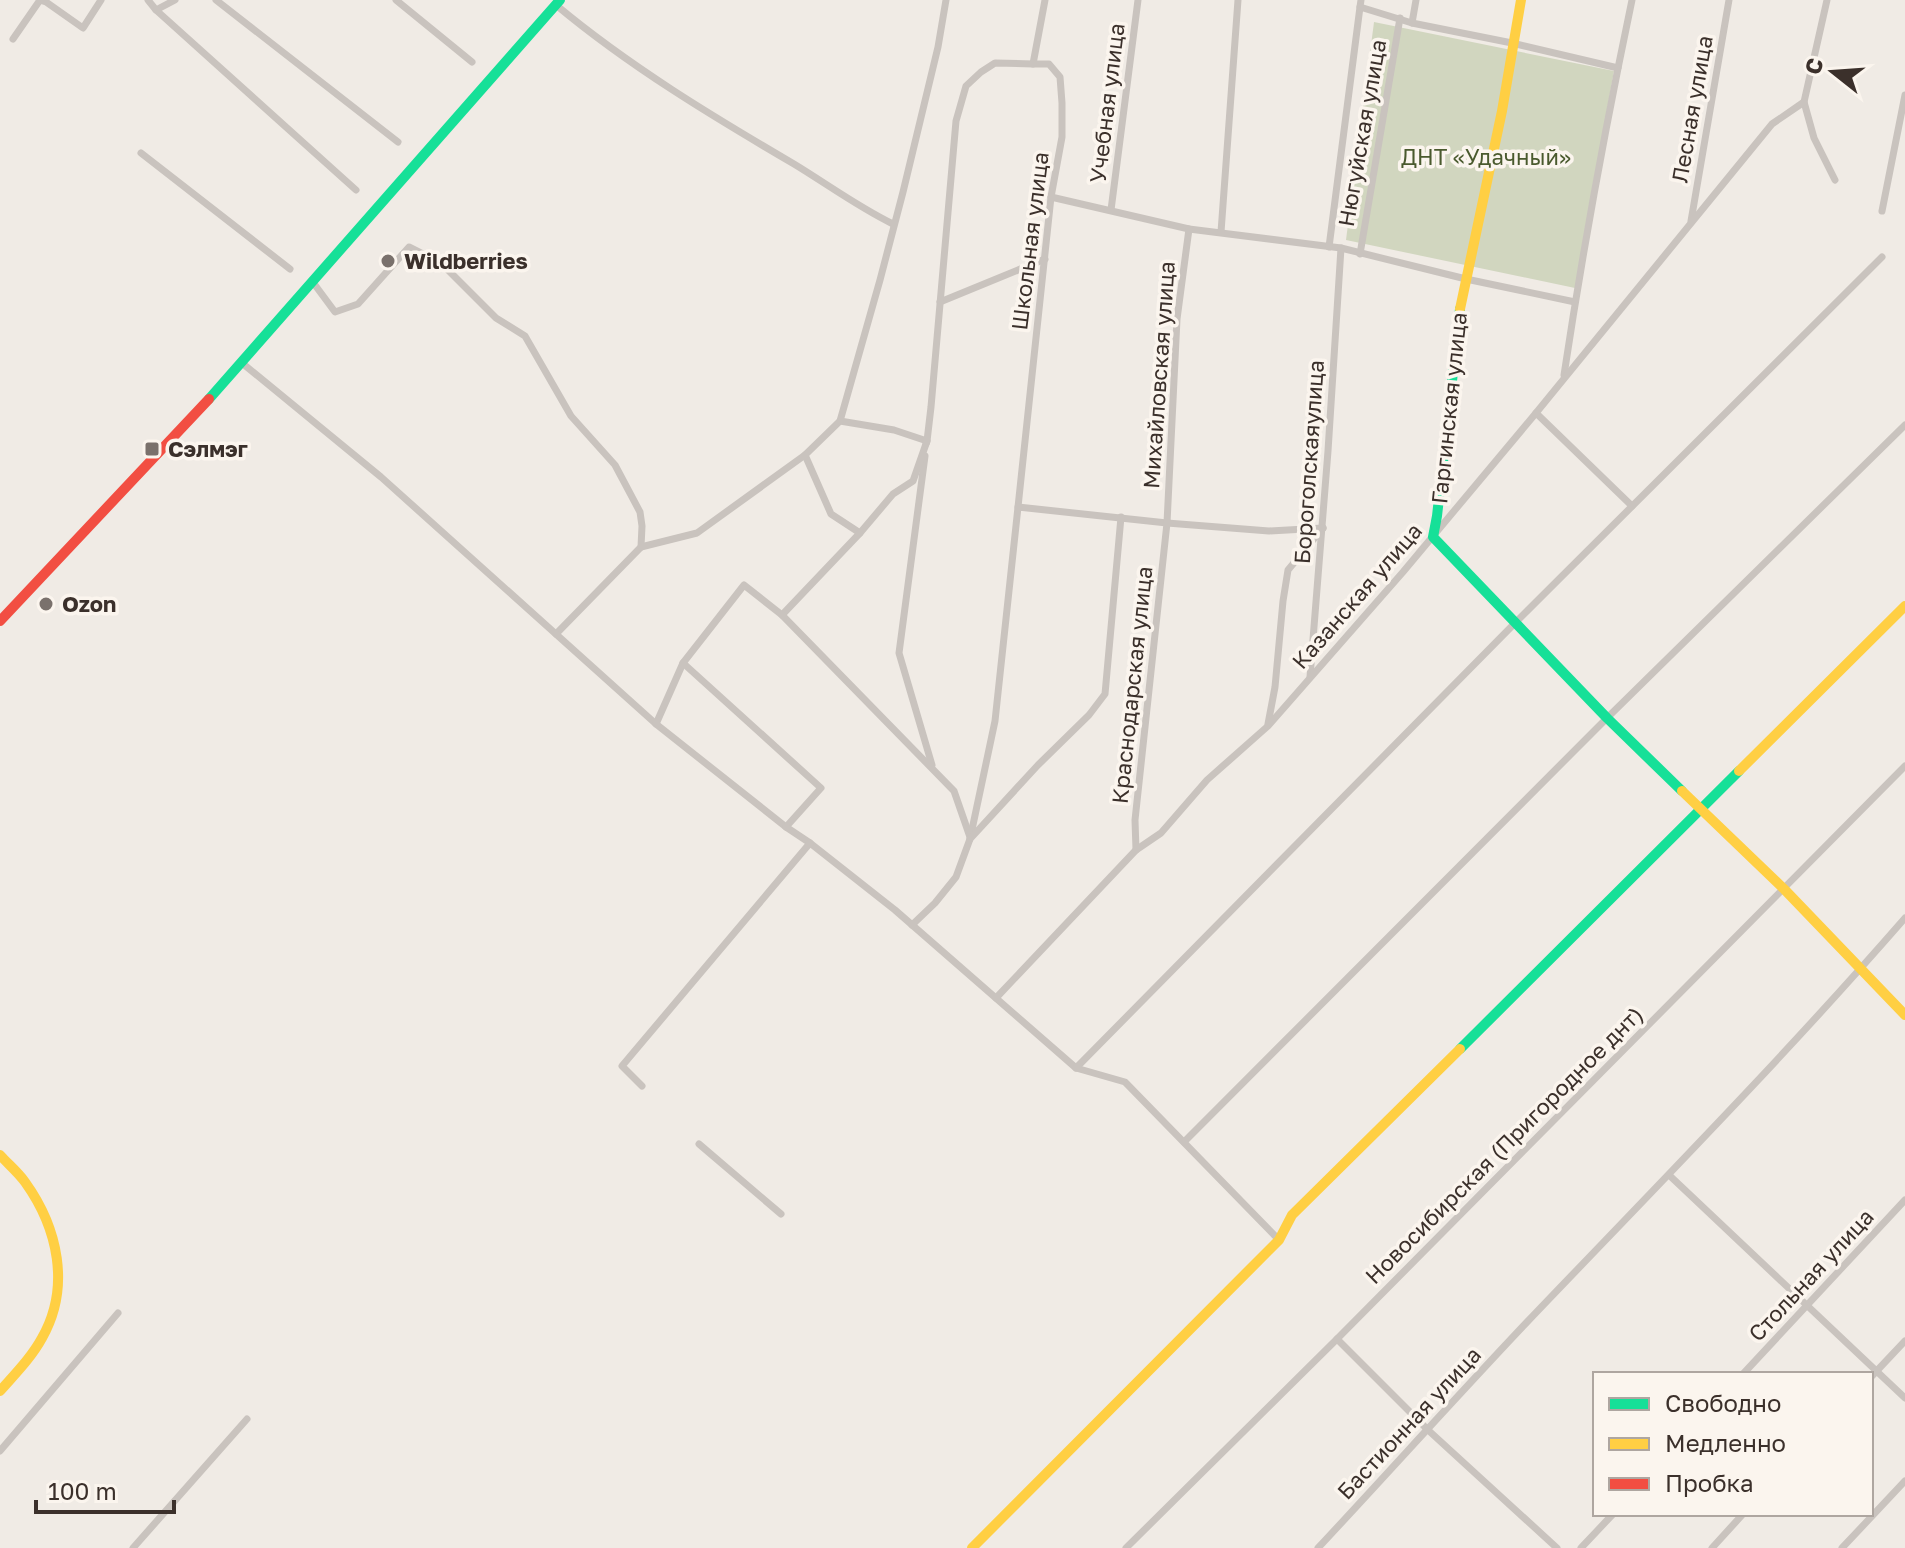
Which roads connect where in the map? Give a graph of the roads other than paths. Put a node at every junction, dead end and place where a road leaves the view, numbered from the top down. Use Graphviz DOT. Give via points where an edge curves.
graph roads {
  1 [pos="101,0"];
  2 [pos="148,0"];
  3 [pos="175,0"];
  4 [pos="216,0"];
  5 [pos="396,0"];
  6 [pos="946,0"];
  7 [pos="1045,0"];
  8 [pos="1138,0"];
  9 [pos="1238,0"];
  10 [pos="1416,0"];
  11 [pos="1521,0"];
  12 [pos="1632,0"];
  13 [pos="1729,0"];
  14 [pos="1827,0"];
  15 [pos="558,2"];
  16 [pos="1360,4"];
  17 [pos="156,10"];
  18 [pos="1400,18"];
  19 [pos="1412,23"];
  20 [pos="13,39"];
  21 [pos="1512,43"];
  22 [pos="472,62"];
  23 [pos="1033,64"];
  24 [pos="1618,68"];
  25 [pos="1905,95"];
  26 [pos="1804,102"];
  27 [pos="398,142"];
  28 [pos="141,153"];
  29 [pos="1835,180"];
  30 [pos="356,190"];
  31 [pos="1051,197"];
  32 [pos="1111,210"];
  33 [pos="1882,211"];
  34 [pos="893,224"];
  35 [pos="1691,224"];
  36 [pos="1189,229"];
  37 [pos="1221,232"];
  38 [pos="1329,247"];
  39 [pos="1341,248"];
  40 [pos="1360,254"];
  41 [pos="1882,257"];
  42 [pos="1045,259"];
  43 [pos="290,269"];
  44 [pos="1466,279"];
  45 [pos="312,281"];
  46 [pos="940,302"];
  47 [pos="1575,302"];
  48 [pos="242,363"];
  49 [pos="1564,377"];
  50 [pos="1536,413"];
  51 [pos="840,421"];
  52 [pos="1905,425"];
  53 [pos="927,441"];
  54 [pos="805,455"];
  55 [pos="1632,506"];
  56 [pos="1018,507"];
  57 [pos="1121,517"];
  58 [pos="1167,523"];
  59 [pos="1323,528"];
  60 [pos="860,533"];
  61 [pos="1433,537"];
  62 [pos="641,547"];
  63 [pos="1905,606"];
  64 [pos="782,615"];
  65 [pos="0,621"];
  66 [pos="1515,623"];
  67 [pos="556,634"];
  68 [pos="683,663"];
  69 [pos="1310,678"];
  70 [pos="1607,718"];
  71 [pos="656,724"];
  72 [pos="1268,726"];
  73 [pos="1905,766"];
  74 [pos="933,767"];
  75 [pos="1700,809"];
  76 [pos="786,827"];
  77 [pos="970,839"];
  78 [pos="810,843"];
  79 [pos="1136,850"];
  80 [pos="1784,889"];
  81 [pos="1905,918"];
  82 [pos="912,925"];
  83 [pos="1861,968"];
  84 [pos="996,998"];
  85 [pos="1905,1015"];
  86 [pos="1076,1068"];
  87 [pos="642,1086"];
  88 [pos="1184,1142"];
  89 [pos="699,1144"];
  90 [pos="0,1155"];
  91 [pos="1669,1175"];
  92 [pos="1905,1200"];
  93 [pos="781,1214"];
  94 [pos="1279,1240"];
  95 [pos="1808,1304"];
  96 [pos="118,1313"];
  97 [pos="1337,1339"];
  98 [pos="1905,1341"];
  99 [pos="1745,1372"];
  100 [pos="1872,1372"];
  101 [pos="1874,1374"];
  102 [pos="0,1391"];
  103 [pos="1905,1398"];
  104 [pos="247,1419"];
  105 [pos="1428,1430"];
  106 [pos="0,1451"];
  107 [pos="1905,1481"];
  108 [pos="1873,1515"];
  109 [pos="1611,1516"];
  110 [pos="1741,1516"];
  111 [pos="1872,1516"];
  112 [pos="133,1548"];
  113 [pos="972,1548"];
  114 [pos="1126,1548"];
  115 [pos="1318,1548"];
  116 [pos="1557,1548"];
  117 [pos="1581,1548"];
  118 [pos="1712,1548"];
  119 [pos="1842,1548"];
  1 -- 20 [label="street" via="83,28 40,0"];
  2 -- 17 [label="street"];
  3 -- 17 [label="street"];
  4 -- 27 [label="street"];
  5 -- 22 [label="street"];
  6 -- 34 [label="street"];
  7 -- 23 [label="street"];
  8 -- 32 [label="street, Учебная улица"];
  9 -- 37 [label="street"];
  10 -- 19 [label="street, Нюгуйская улица"];
  11 -- 21 [label="street, Гаргинская улица"];
  12 -- 24 [label="street"];
  13 -- 35 [label="street, Лесная улица"];
  14 -- 26 [label="street"];
  15 -- 34 [label="street" via="622,56"];
  15 -- 45 [label="street"];
  16 -- 18 [label="street"];
  16 -- 38 [label="street"];
  17 -- 30 [label="street"];
  18 -- 19 [label="street"];
  18 -- 40 [label="street, Нюгуйская улица"];
  19 -- 21 [label="street"];
  21 -- 24 [label="street"];
  21 -- 44 [label="street, Гаргинская улица"];
  23 -- 31 [label="street, Школьная улица" via="1049,64 1060,77 1062,137"];
  23 -- 46 [label="street" via="995,63 966,86 956,121"];
  24 -- 47 [label="street"];
  25 -- 33 [label="street"];
  26 -- 29 [label="street" via="1814,138"];
  26 -- 35 [label="street, Казанская улица" via="1772,124"];
  28 -- 43 [label="street"];
  31 -- 32 [label="street"];
  31 -- 42 [label="street, Школьная улица"];
  32 -- 36 [label="street"];
  34 -- 51 [label="street"];
  35 -- 49 [label="street, Казанская улица"];
  36 -- 37 [label="street"];
  36 -- 58 [label="street, Михайловская улица" via="1177,319"];
  37 -- 38 [label="street"];
  38 -- 39 [label="street"];
  39 -- 40 [label="street"];
  39 -- 59 [label="street, Бороголскаяулица"];
  40 -- 44 [label="street"];
  41 -- 55 [label="street"];
  42 -- 46 [label="street"];
  42 -- 56 [label="street, Школьная улица"];
  44 -- 47 [label="street"];
  44 -- 61 [label="street, Гаргинская улица"];
  45 -- 48 [label="street"];
  45 -- 62 [label="street" via="335,312 358,304 409,247 441,263 496,318 525,336 571,416 615,465 640,512"];
  46 -- 53 [label="street"];
  47 -- 49 [label="street"];
  48 -- 65 [label="street"];
  48 -- 67 [label="street" via="381,477"];
  49 -- 50 [label="street, Казанская улица"];
  50 -- 55 [label="street"];
  50 -- 61 [label="street, Казанская улица"];
  51 -- 53 [label="street"];
  51 -- 54 [label="street"];
  52 -- 70 [label="street"];
  53 -- 60 [label="street" via="913,481 893,494"];
  53 -- 74 [label="street" via="899,653"];
  54 -- 60 [label="street" via="831,514"];
  54 -- 62 [label="street" via="697,533"];
  55 -- 66 [label="street"];
  56 -- 57 [label="street"];
  56 -- 77 [label="street, Школьная улица" via="995,721"];
  57 -- 58 [label="street"];
  57 -- 77 [label="street" via="1105,694"];
  58 -- 59 [label="street" via="1269,531"];
  58 -- 79 [label="street, Краснодарская улица"];
  59 -- 69 [label="street, Бороголскаяулица"];
  59 -- 72 [label="street, Казанская улица" via="1288,570"];
  60 -- 64 [label="street"];
  61 -- 66 [label="street"];
  61 -- 69 [label="street, Казанская улица"];
  62 -- 67 [label="street"];
  63 -- 75 [label="street"];
  64 -- 68 [label="street" via="744,585"];
  64 -- 74 [label="street"];
  66 -- 70 [label="street"];
  66 -- 86 [label="street"];
  67 -- 71 [label="street"];
  68 -- 71 [label="street"];
  68 -- 76 [label="street" via="821,788"];
  69 -- 72 [label="street, Казанская улица"];
  70 -- 75 [label="street"];
  70 -- 88 [label="street"];
  71 -- 76 [label="street"];
  72 -- 79 [label="street, Казанская улица" via="1207,780 1161,833"];
  73 -- 80 [label="street, Новосибирская (Пригородное днт)"];
  74 -- 77 [label="street" via="954,791"];
  75 -- 80 [label="street"];
  75 -- 94 [label="street" via="1292,1215"];
  76 -- 78 [label="street"];
  77 -- 82 [label="street" via="956,877"];
  78 -- 82 [label="street"];
  78 -- 87 [label="street" via="622,1066"];
  79 -- 84 [label="street, Казанская улица"];
  80 -- 83 [label="street"];
  80 -- 97 [label="street, Новосибирская (Пригородное днт)"];
  81 -- 83 [label="street, Бастионная улица"];
  82 -- 84 [label="street"];
  83 -- 85 [label="street"];
  83 -- 91 [label="street, Бастионная улица"];
  84 -- 86 [label="street"];
  86 -- 88 [label="street" via="1125,1082"];
  88 -- 94 [label="street"];
  89 -- 93 [label="street"];
  90 -- 102 [label="street" via="47,1218 59,1284 45,1334"];
  91 -- 95 [label="street"];
  91 -- 105 [label="street, Бастионная улица"];
  92 -- 95 [label="street, Стольная улица"];
  94 -- 113 [label="street"];
  95 -- 99 [label="street, Стольная улица"];
  95 -- 100 [label="street"];
  96 -- 106 [label="street"];
  97 -- 105 [label="street"];
  97 -- 114 [label="street, Новосибирская (Пригородное днт)"];
  98 -- 101 [label="street"];
  101 -- 103 [label="street"];
  104 -- 112 [label="street"];
  105 -- 115 [label="street, Бастионная улица"];
  105 -- 116 [label="street"];
  107 -- 108 [label="street"];
  109 -- 117 [label="street"];
  110 -- 118 [label="street"];
  111 -- 119 [label="street"];
}
